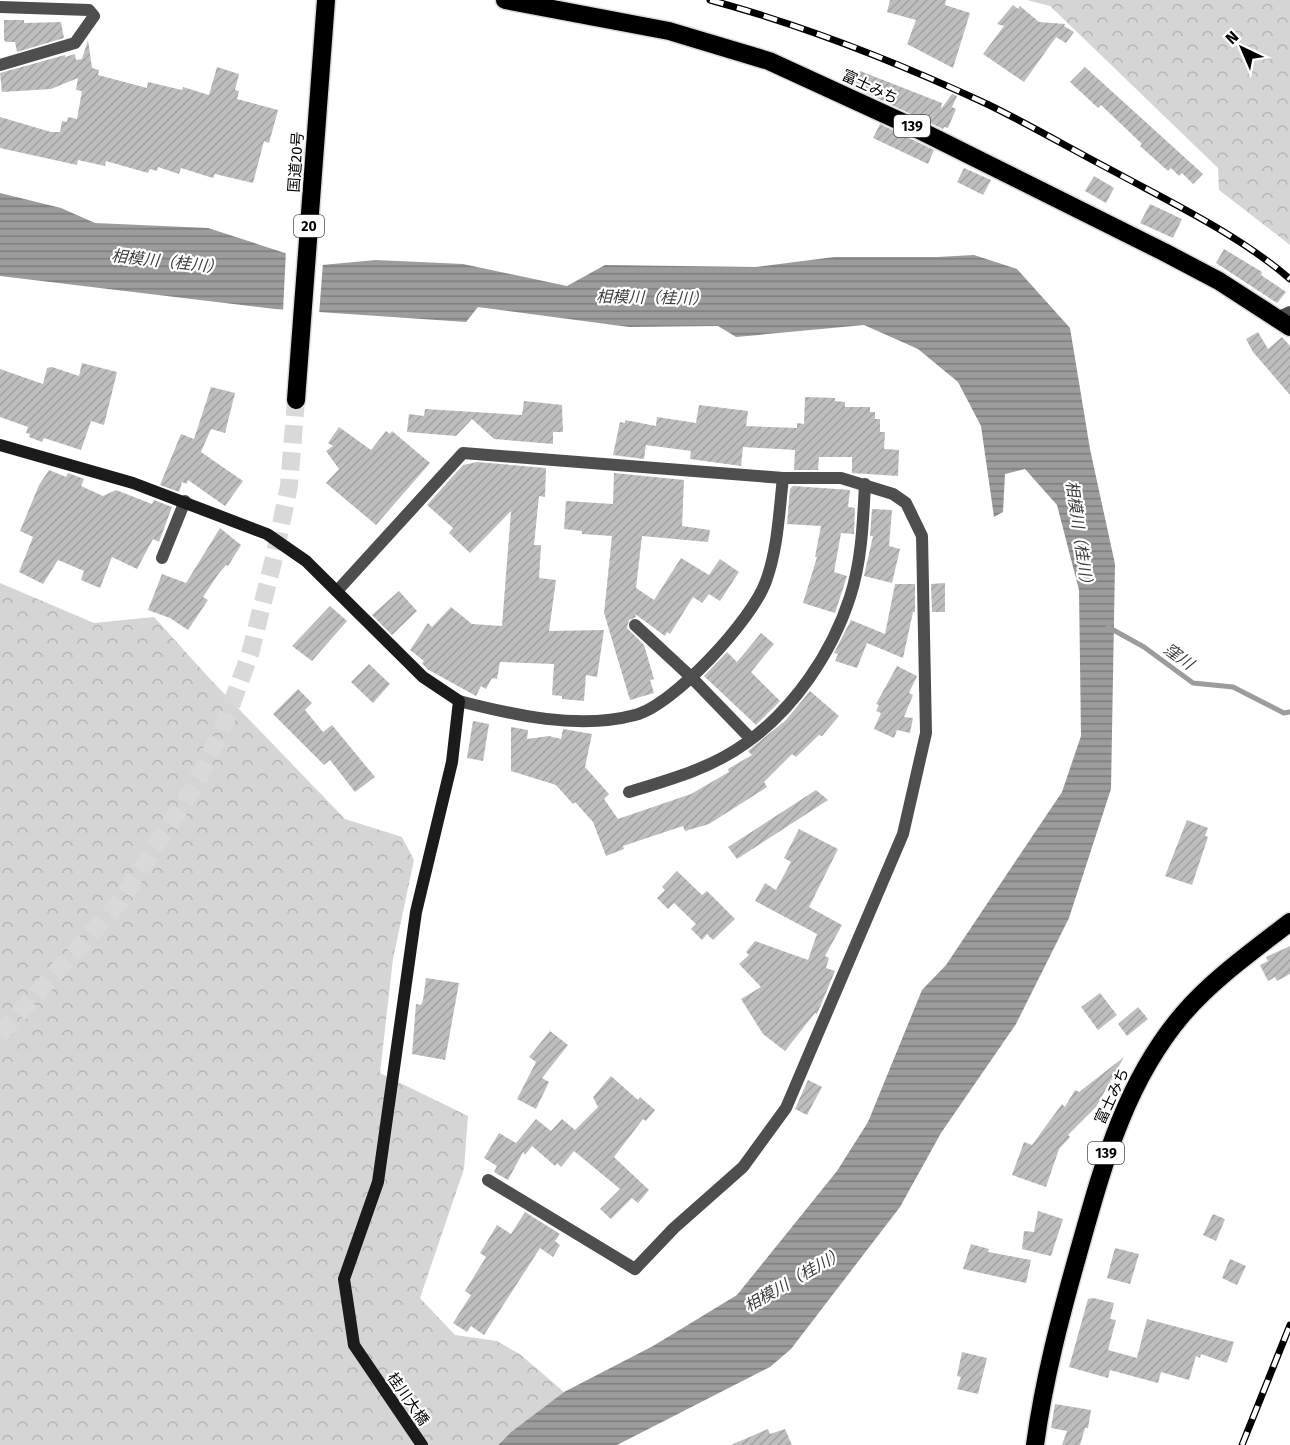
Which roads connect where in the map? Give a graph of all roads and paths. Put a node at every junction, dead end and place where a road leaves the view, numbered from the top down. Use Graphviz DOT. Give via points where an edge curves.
graph roads {
  1 [pos="326,0"];
  2 [pos="504,0"];
  3 [pos="0,6"];
  4 [pos="0,65"];
  5 [pos="1286,319"];
  6 [pos="296,399"];
  7 [pos="0,445"];
  8 [pos="783,478"];
  9 [pos="865,484"];
  10 [pos="185,501"];
  11 [pos="162,558"];
  12 [pos="337,591"];
  13 [pos="635,625"];
  14 [pos="691,677"];
  15 [pos="459,701"];
  16 [pos="750,738"];
  17 [pos="629,792"];
  18 [pos="1290,922"];
  19 [pos="488,1180"];
  20 [pos="422,1445"];
  21 [pos="1035,1445"];
  1 -- 6 [label="highway, 国道20号 / 20"];
  2 -- 5 [label="highway, 富士みち / 139" via="669,31 769,61 1077,208"];
  3 -- 4 [label="street" via="89,10 94,16 75,43"];
  7 -- 10 [label="street"];
  8 -- 9 [label="street" via="841,478"];
  8 -- 12 [label="street" via="463,453"];
  8 -- 14 [label="street" via="775,550 756,605"];
  9 -- 16 [label="street" via="861,545 846,606 825,653 786,709"];
  9 -- 19 [label="street" via="906,503 922,536 926,734 903,834 786,1108 743,1167 674,1228 635,1269"];
  10 -- 11 [label="street"];
  10 -- 12 [label="street" via="267,534 306,561"];
  12 -- 15 [label="street" via="423,678"];
  13 -- 14 [label="street"];
  14 -- 15 [label="street" via="671,696 637,715 596,722 527,716"];
  14 -- 16 [label="street"];
  15 -- 20 [label="street, 桂川大橋" via="452,762 416,912 378,1182 344,1279 354,1345"];
  16 -- 17 [label="street" via="686,774"];
  18 -- 21 [label="highway, 富士みち / 139" via="1184,1013 1155,1052 1126,1104 1106,1154 1054,1336"];
}
